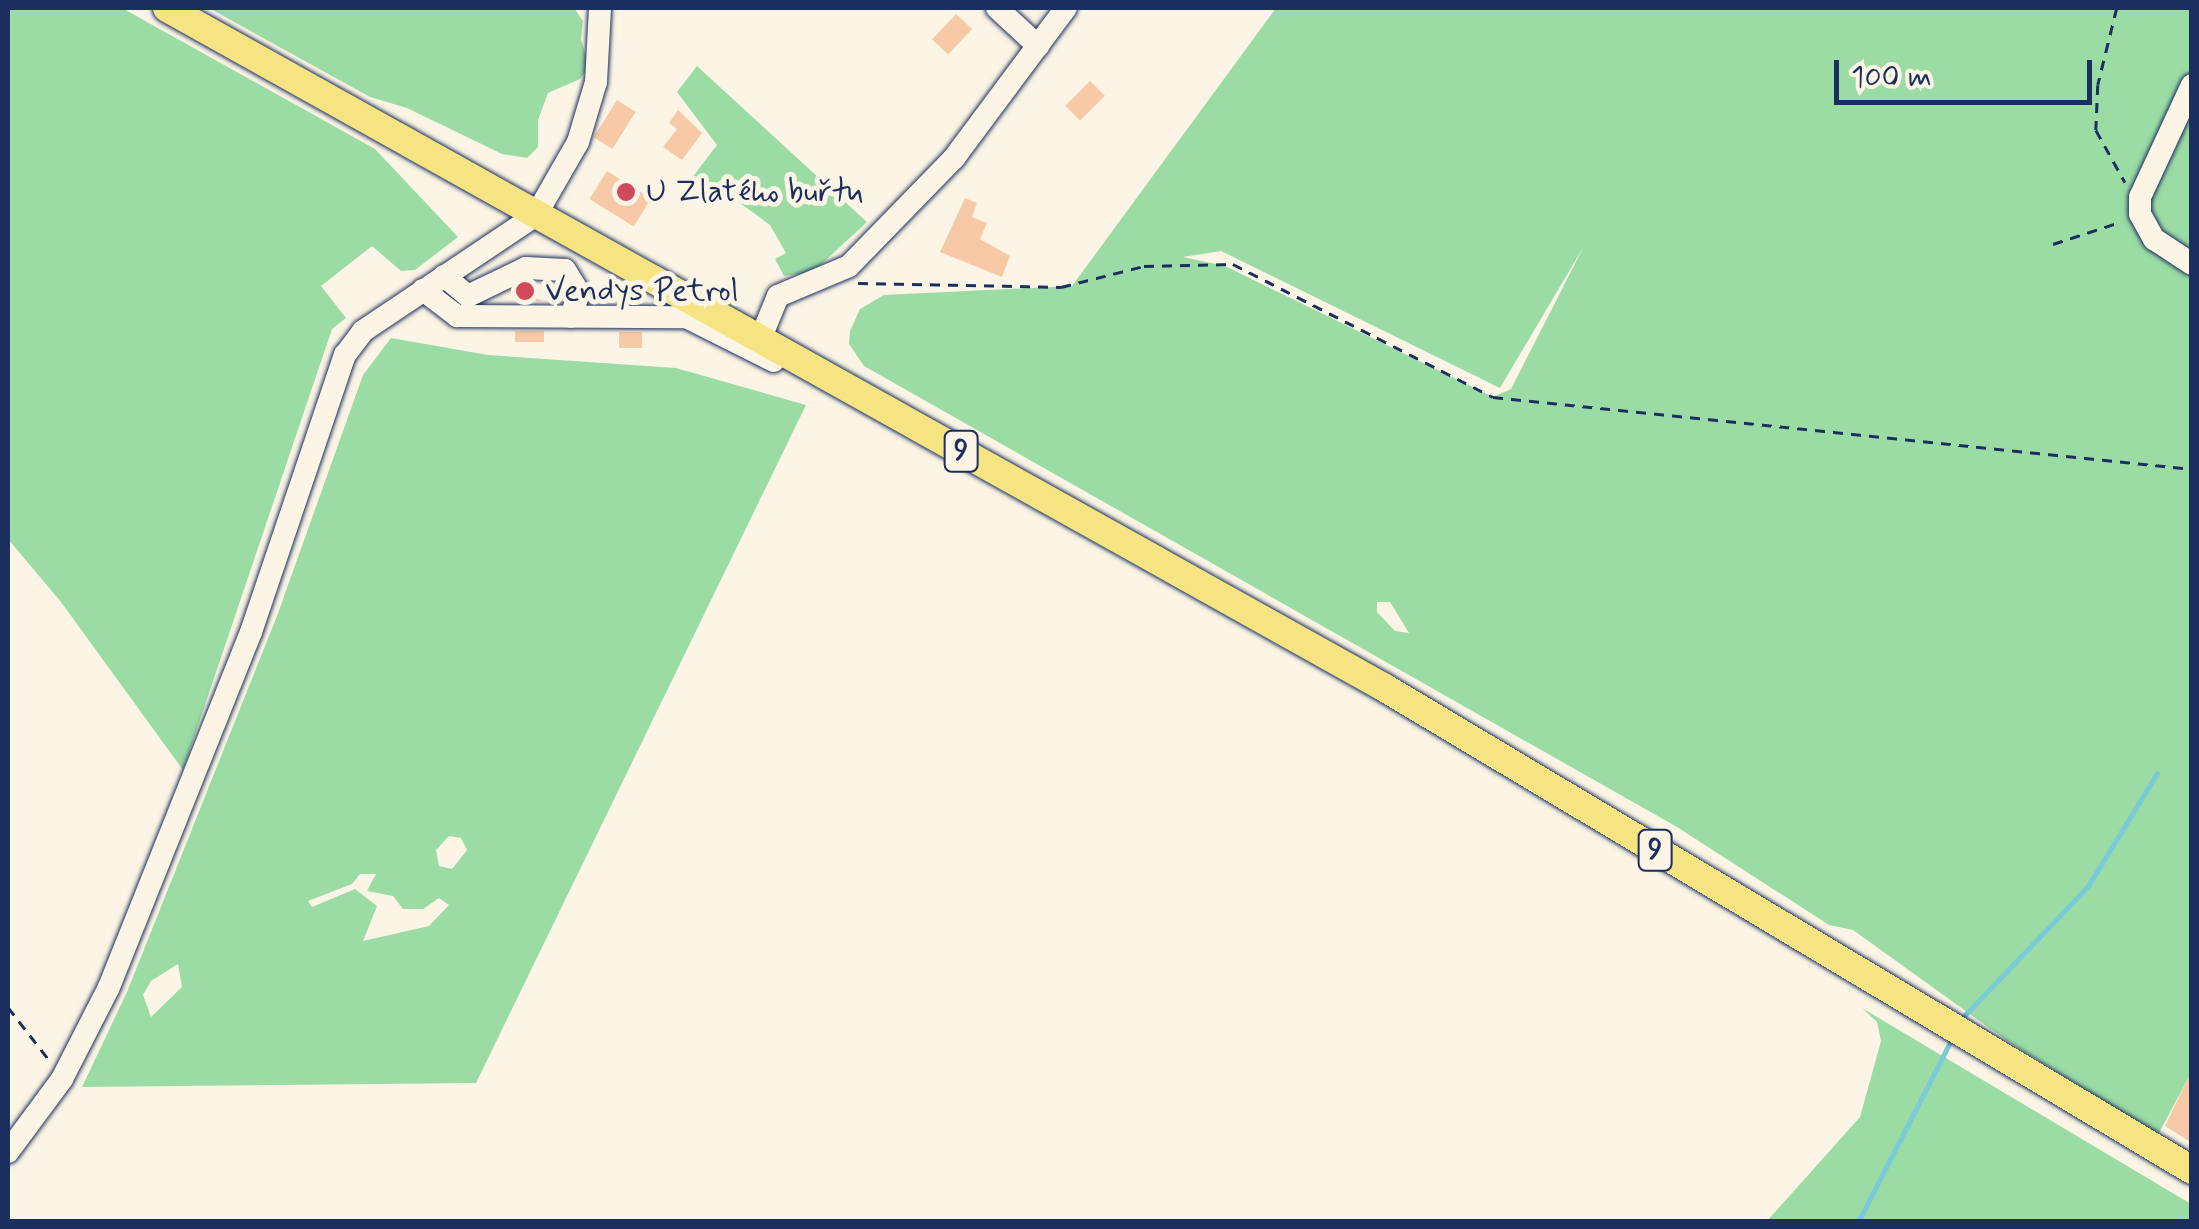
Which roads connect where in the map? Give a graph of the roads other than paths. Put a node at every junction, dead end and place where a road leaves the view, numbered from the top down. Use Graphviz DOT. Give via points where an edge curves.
graph roads {
  1 [pos="167,8"];
  2 [pos="600,8"];
  3 [pos="997,8"];
  4 [pos="1066,8"];
  5 [pos="1038,46"];
  6 [pos="2192,85"];
  7 [pos="536,215"];
  8 [pos="2192,264"];
  9 [pos="444,276"];
  10 [pos="423,290"];
  11 [pos="572,316"];
  12 [pos="759,342"];
  13 [pos="948,445"];
  14 [pos="8,1152"];
  15 [pos="2192,1170"];
  1 -- 7 [label="main road, 9"];
  2 -- 7 [label="street" via="596,82 582,127"];
  3 -- 5 [label="street"];
  4 -- 5 [label="street"];
  5 -- 12 [label="street" via="954,158 884,233 832,276 778,296"];
  6 -- 8 [label="street" via="2140,206 2154,239"];
  7 -- 9 [label="street"];
  7 -- 12 [label="main road, 9"];
  9 -- 10 [label="street"];
  9 -- 11 [label="street" via="468,296 526,268 566,270 579,292"];
  10 -- 11 [label="street" via="457,316"];
  10 -- 14 [label="street" via="363,331 339,367 251,632 109,988 62,1080"];
  11 -- 13 [label="street" via="686,317"];
  12 -- 13 [label="main road, 9"];
  13 -- 15 [label="main road, 9" via="1384,688"];
}
